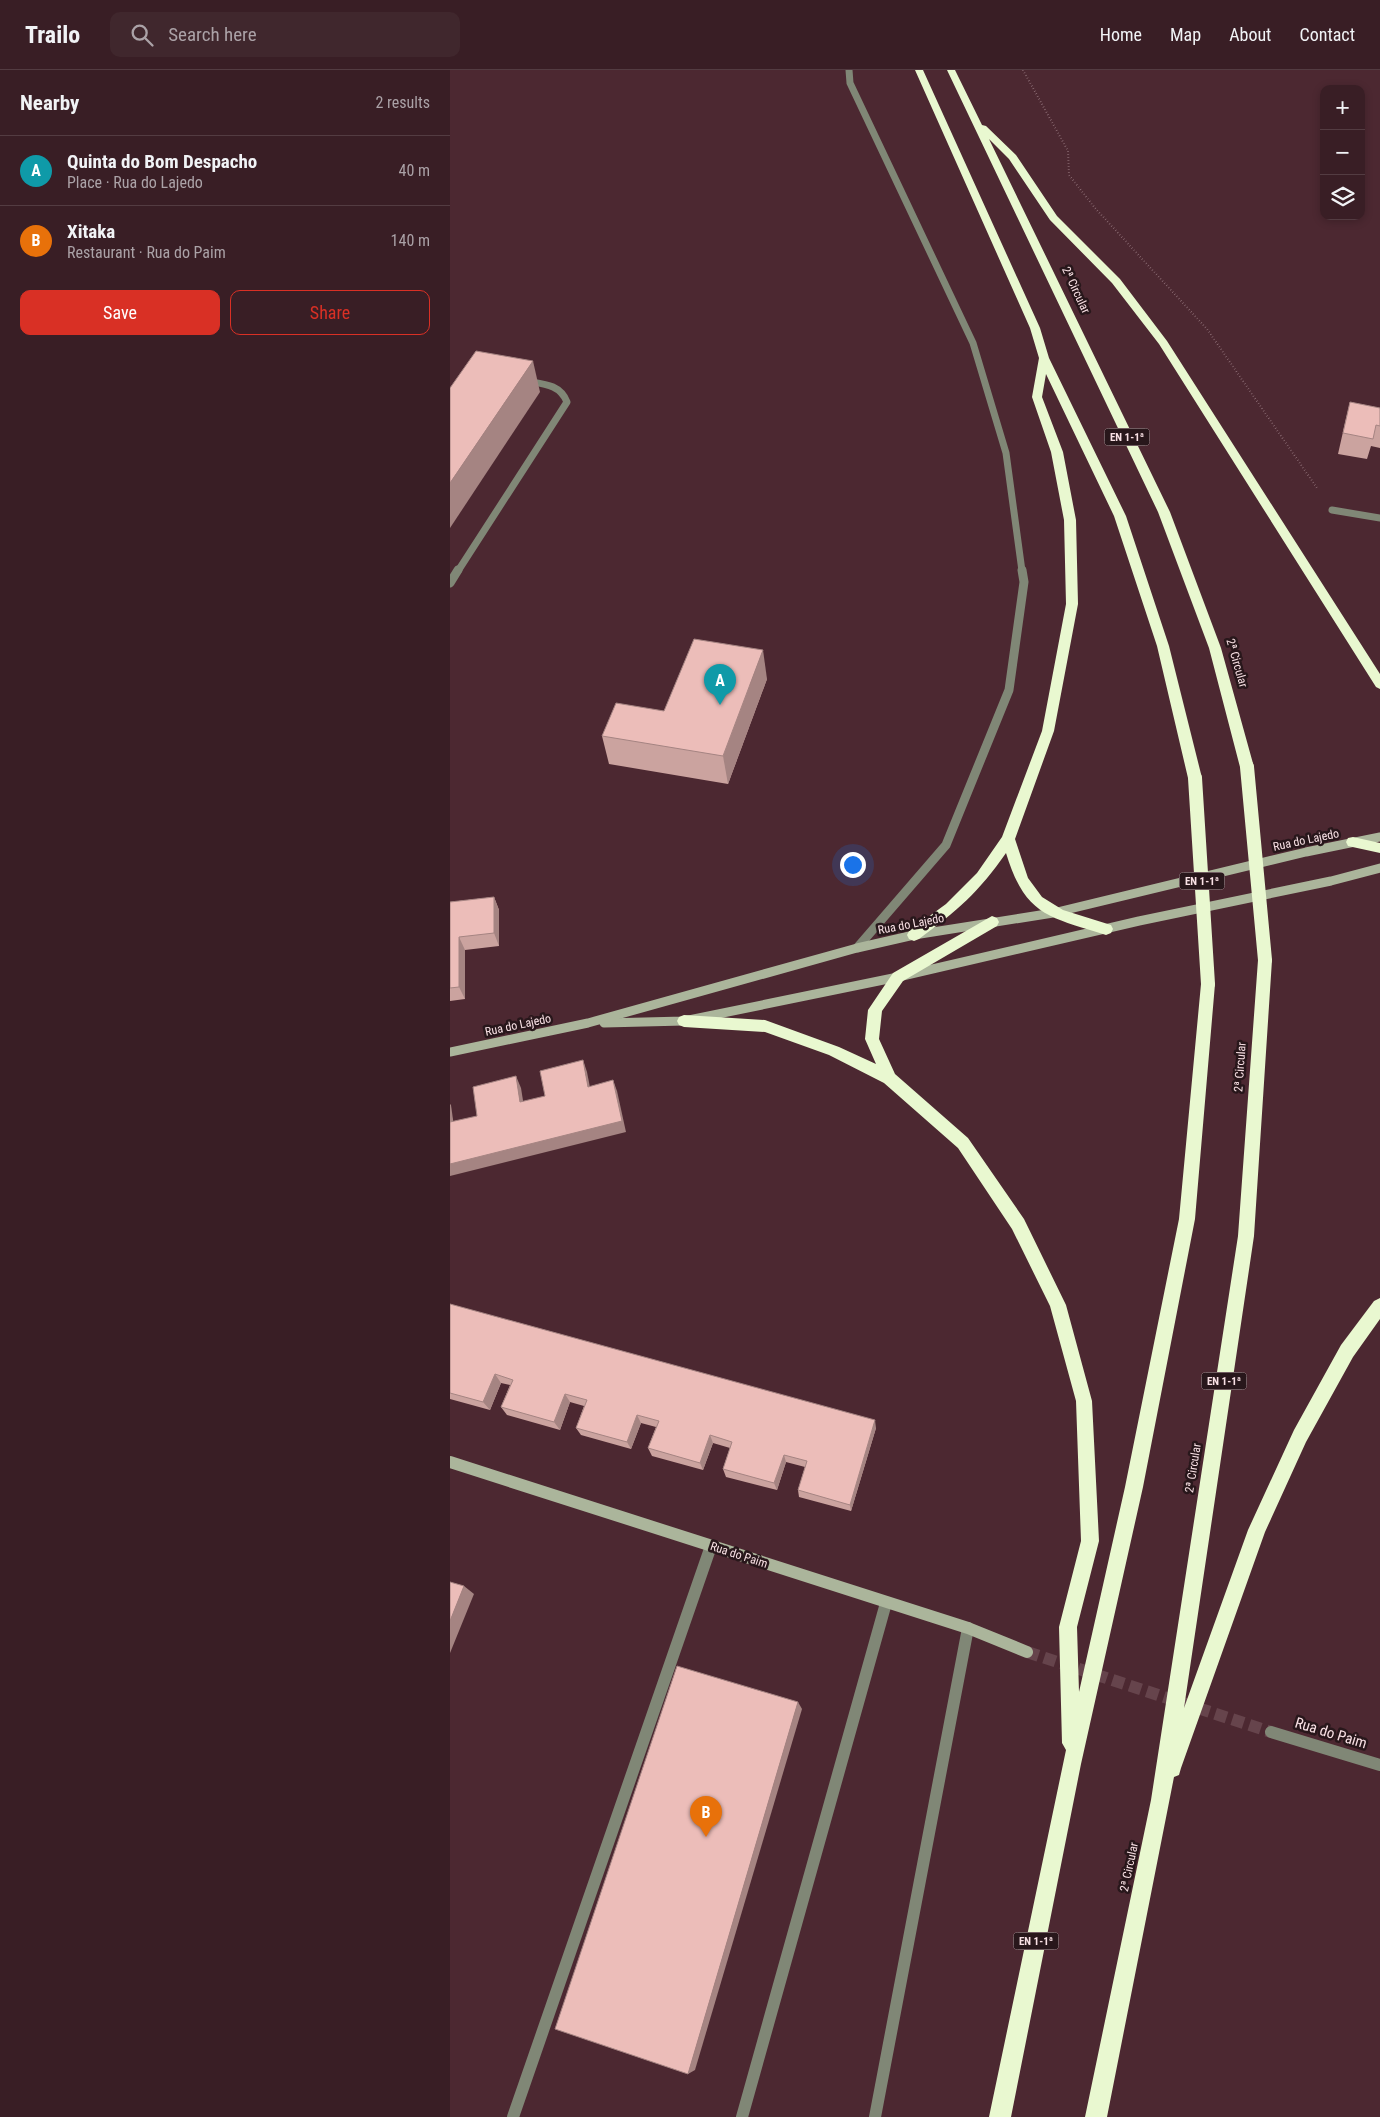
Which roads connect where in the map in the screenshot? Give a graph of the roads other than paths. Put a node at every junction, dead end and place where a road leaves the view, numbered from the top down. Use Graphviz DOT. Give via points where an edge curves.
graph roads {
  1 [pos="849,70"];
  2 [pos="919,70"];
  3 [pos="951,70"];
  4 [pos="975,120"];
  5 [pos="1044,358"];
  6 [pos="518,379"];
  7 [pos="1332,510"];
  8 [pos="1380,518"];
  9 [pos="450,584"];
  10 [pos="1380,684"];
  11 [pos="1380,837"];
  12 [pos="1008,839"];
  13 [pos="1353,842"];
  14 [pos="1380,848"];
  15 [pos="1380,868"];
  16 [pos="1053,913"];
  17 [pos="992,922"];
  18 [pos="1106,929"];
  19 [pos="914,935"];
  20 [pos="857,948"];
  21 [pos="898,977"];
  22 [pos="684,1021"];
  23 [pos="588,1023"];
  24 [pos="450,1052"];
  25 [pos="890,1078"];
  26 [pos="1380,1306"];
  27 [pos="450,1462"];
  28 [pos="711,1546"];
  29 [pos="886,1603"];
  30 [pos="968,1628"];
  31 [pos="1027,1652"];
  32 [pos="1271,1732"];
  33 [pos="1072,1764"];
  34 [pos="1380,1765"];
  35 [pos="1160,1800"];
  36 [pos="513,2117"];
  37 [pos="742,2117"];
  38 [pos="875,2117"];
  39 [pos="1000,2117"];
  40 [pos="1096,2117"];
  1 -- 20 [label="street" via="850,83 973,343 1006,453 1024,582 1009,690 946,845"];
  2 -- 5 [label="highway, EN 1-1ª" via="1035,328"];
  3 -- 4 [label="highway, 2ª Circular / EN 1-1ª"];
  4 -- 10 [label="highway" via="1013,157 1053,218 1116,281 1163,343"];
  4 -- 35 [label="highway, 2ª Circular / EN 1-1ª, bridge" via="1164,512 1215,648 1247,767 1265,960 1246,1236"];
  5 -- 12 [label="highway" via="1036,397 1057,452 1070,520 1072,604 1048,731"];
  5 -- 33 [label="highway, EN 1-1ª, bridge" via="1120,516 1163,646 1195,778 1208,984 1187,1219 1134,1487"];
  6 -- 9 [label="street" via="560,389 567,402"];
  7 -- 8 [label="street"];
  11 -- 13 [label="street, Rua do Lajedo"];
  12 -- 16 [label="highway" via="1022,881 1034,898"];
  12 -- 19 [label="highway" via="982,877 951,908"];
  13 -- 14 [label="highway"];
  13 -- 16 [label="street, Rua do Lajedo"];
  15 -- 18 [label="street"];
  16 -- 17 [label="street, Rua do Lajedo"];
  16 -- 18 [label="highway"];
  17 -- 19 [label="street, Rua do Lajedo"];
  17 -- 21 [label="highway"];
  18 -- 21 [label="street"];
  19 -- 20 [label="street, Rua do Lajedo"];
  20 -- 23 [label="street, Rua do Lajedo"];
  21 -- 22 [label="street"];
  21 -- 25 [label="highway" via="875,1010 872,1039"];
  22 -- 23 [label="street"];
  22 -- 25 [label="highway" via="764,1026 834,1051"];
  23 -- 24 [label="street, Rua do Lajedo"];
  25 -- 33 [label="highway" via="963,1143 1018,1224 1058,1305 1084,1401 1090,1541 1068,1627"];
  26 -- 35 [label="highway" via="1347,1351 1305,1428 1257,1530"];
  27 -- 28 [label="street, Rua do Paim"];
  28 -- 29 [label="street, Rua do Paim"];
  28 -- 36 [label="street"];
  29 -- 30 [label="street, Rua do Paim"];
  29 -- 37 [label="street"];
  30 -- 31 [label="street, Rua do Paim"];
  30 -- 38 [label="street"];
  32 -- 34 [label="street, Rua do Paim"];
  33 -- 39 [label="highway, EN 1-1ª"];
  35 -- 40 [label="highway, 2ª Circular / EN 1-1ª"];
}
